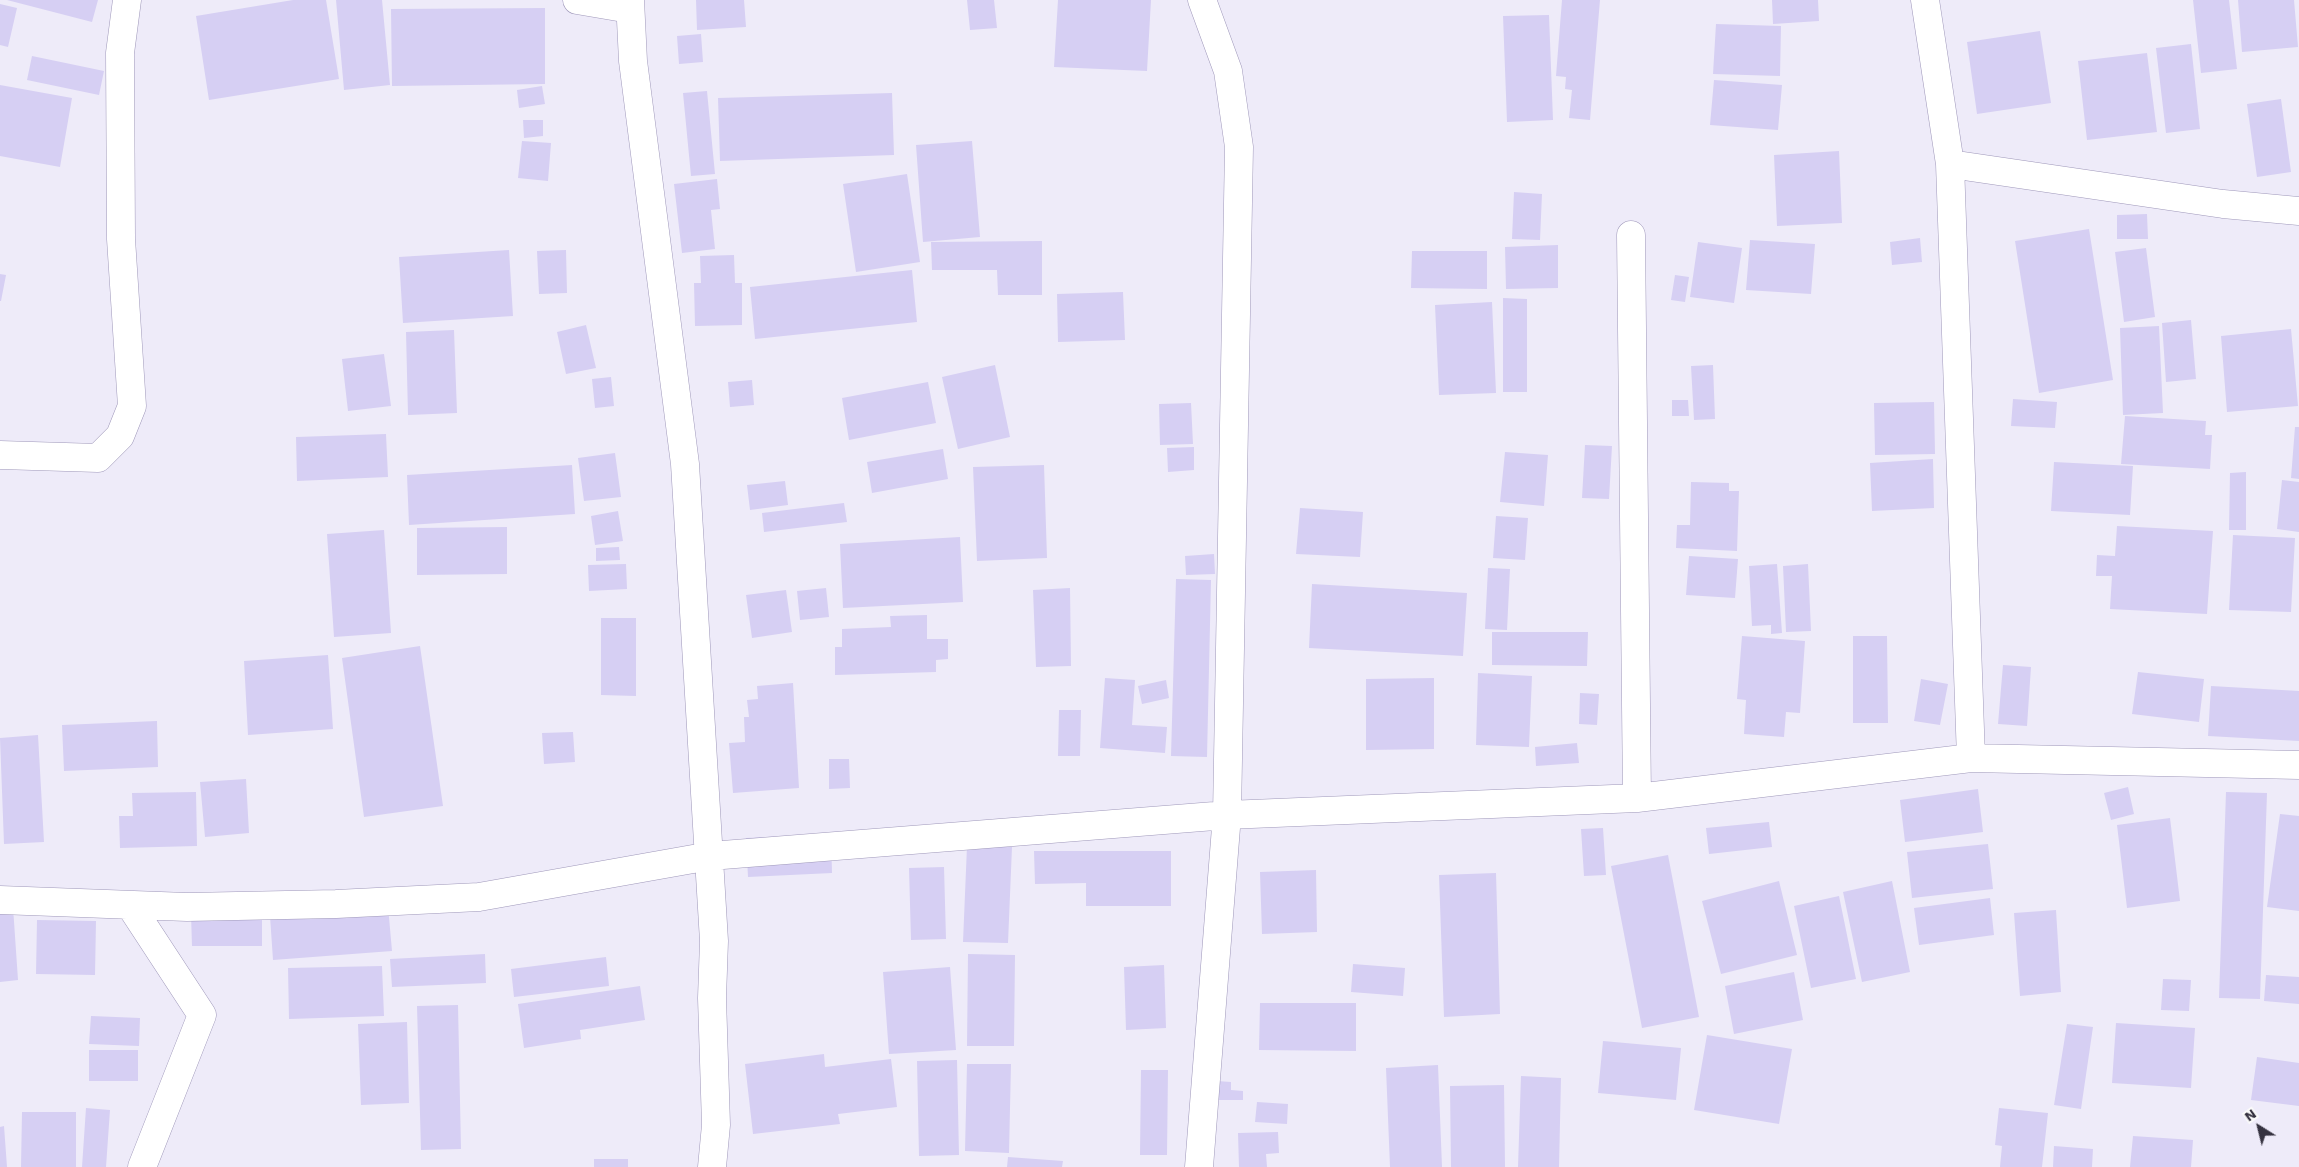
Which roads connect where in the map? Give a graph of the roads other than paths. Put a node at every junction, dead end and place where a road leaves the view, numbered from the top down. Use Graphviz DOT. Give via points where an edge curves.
graph roads {
  1 [pos="127,0"];
  2 [pos="577,0"];
  3 [pos="1202,0"];
  4 [pos="1925,0"];
  5 [pos="630,4"];
  6 [pos="1950,164"];
  7 [pos="2299,211"];
  8 [pos="1631,235"];
  9 [pos="0,455"];
  10 [pos="1971,758"];
  11 [pos="2299,765"];
  12 [pos="1637,798"];
  13 [pos="1227,816"];
  14 [pos="710,856"];
  15 [pos="0,900"];
  16 [pos="130,905"];
  17 [pos="142,1167"];
  18 [pos="712,1167"];
  19 [pos="1199,1167"];
  1 -- 9 [label="street" via="120,53 121,239 132,406 120,436 98,458"];
  2 -- 5 [label="street"];
  3 -- 13 [label="street" via="1228,71 1239,147"];
  4 -- 6 [label="street"];
  5 -- 14 [label="street" via="633,61 685,464"];
  6 -- 7 [label="street" via="2223,204"];
  6 -- 10 [label="street"];
  8 -- 12 [label="street"];
  10 -- 11 [label="street"];
  10 -- 12 [label="street"];
  12 -- 13 [label="street"];
  13 -- 14 [label="street"];
  13 -- 19 [label="street"];
  14 -- 16 [label="street" via="479,897 187,908"];
  14 -- 18 [label="street" via="716,1125"];
  15 -- 16 [label="street"];
  16 -- 17 [label="street" via="202,1015"];
}
